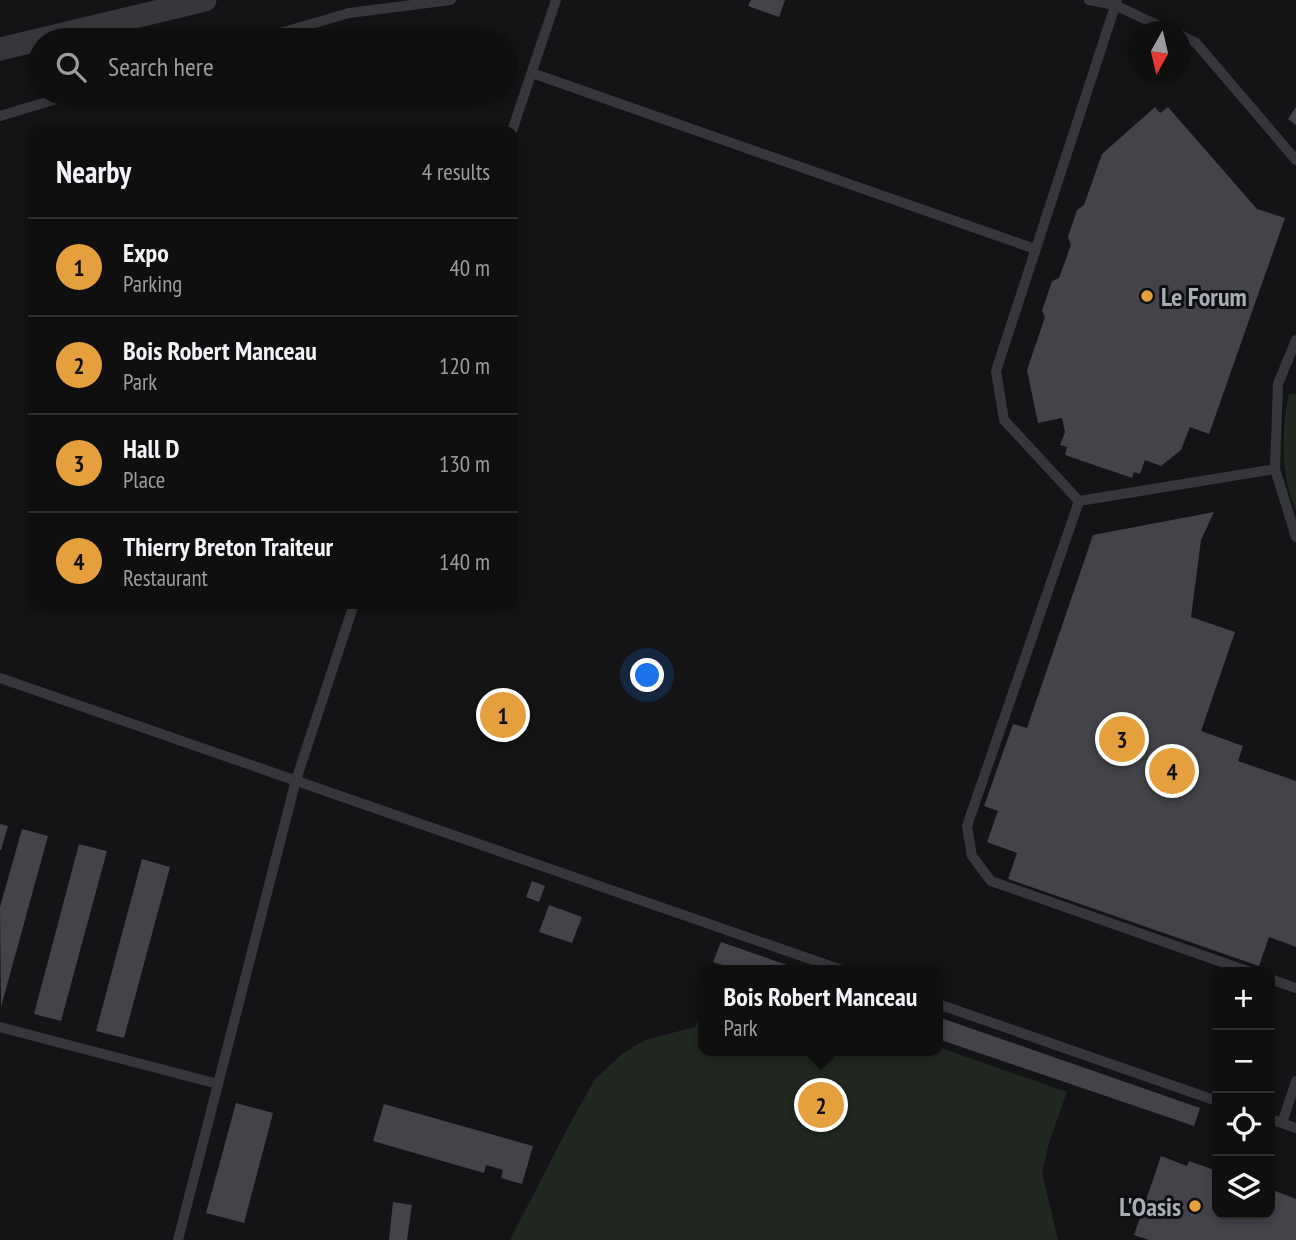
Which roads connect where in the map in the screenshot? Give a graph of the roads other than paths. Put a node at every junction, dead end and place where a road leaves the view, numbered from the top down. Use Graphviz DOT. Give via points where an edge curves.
graph roads {
  1 [pos="205,0"];
  2 [pos="451,0"];
  3 [pos="556,0"];
  4 [pos="1089,0"];
  5 [pos="1116,2"];
  6 [pos="1151,21"];
  7 [pos="88,28"];
  8 [pos="297,28"];
  9 [pos="1191,41"];
  10 [pos="28,42"];
  11 [pos="0,49"];
  12 [pos="532,73"];
  13 [pos="37,105"];
  14 [pos="0,116"];
  15 [pos="514,126"];
  16 [pos="1296,160"];
  17 [pos="1035,249"];
  18 [pos="1296,340"];
  19 [pos="1275,469"];
  20 [pos="1079,501"];
  21 [pos="1296,537"];
  22 [pos="352,609"];
  23 [pos="0,678"];
  24 [pos="296,780"];
  25 [pos="828,965"];
  26 [pos="1236,967"];
  27 [pos="1275,981"];
  28 [pos="1296,989"];
  29 [pos="943,1006"];
  30 [pos="0,1027"];
  31 [pos="1296,1081"];
  32 [pos="218,1084"];
  33 [pos="1212,1099"];
  34 [pos="1275,1121"];
  35 [pos="1282,1123"];
  36 [pos="1296,1128"];
  37 [pos="178,1240"];
  1 -- 7 [label="street"];
  2 -- 8 [label="lane" via="349,13"];
  3 -- 12 [label="lane"];
  4 -- 5 [label="lane"];
  5 -- 6 [label="lane"];
  5 -- 17 [label="lane"];
  9 -- 16 [label="lane"];
  10 -- 11 [label="street"];
  12 -- 15 [label="lane"];
  12 -- 17 [label="lane"];
  13 -- 14 [label="lane"];
  17 -- 20 [label="lane" via="996,371 1004,420"];
  18 -- 19 [label="lane" via="1278,384"];
  19 -- 20 [label="lane"];
  19 -- 21 [label="lane"];
  20 -- 26 [label="lane" via="967,826 972,856 991,881"];
  22 -- 24 [label="lane"];
  23 -- 24 [label="lane"];
  24 -- 25 [label="lane"];
  24 -- 32 [label="lane"];
  27 -- 28 [label="lane"];
  29 -- 33 [label="lane"];
  30 -- 32 [label="lane"];
  31 -- 35 [label="lane"];
  32 -- 37 [label="lane"];
  34 -- 35 [label="lane"];
  35 -- 36 [label="lane"];
}
